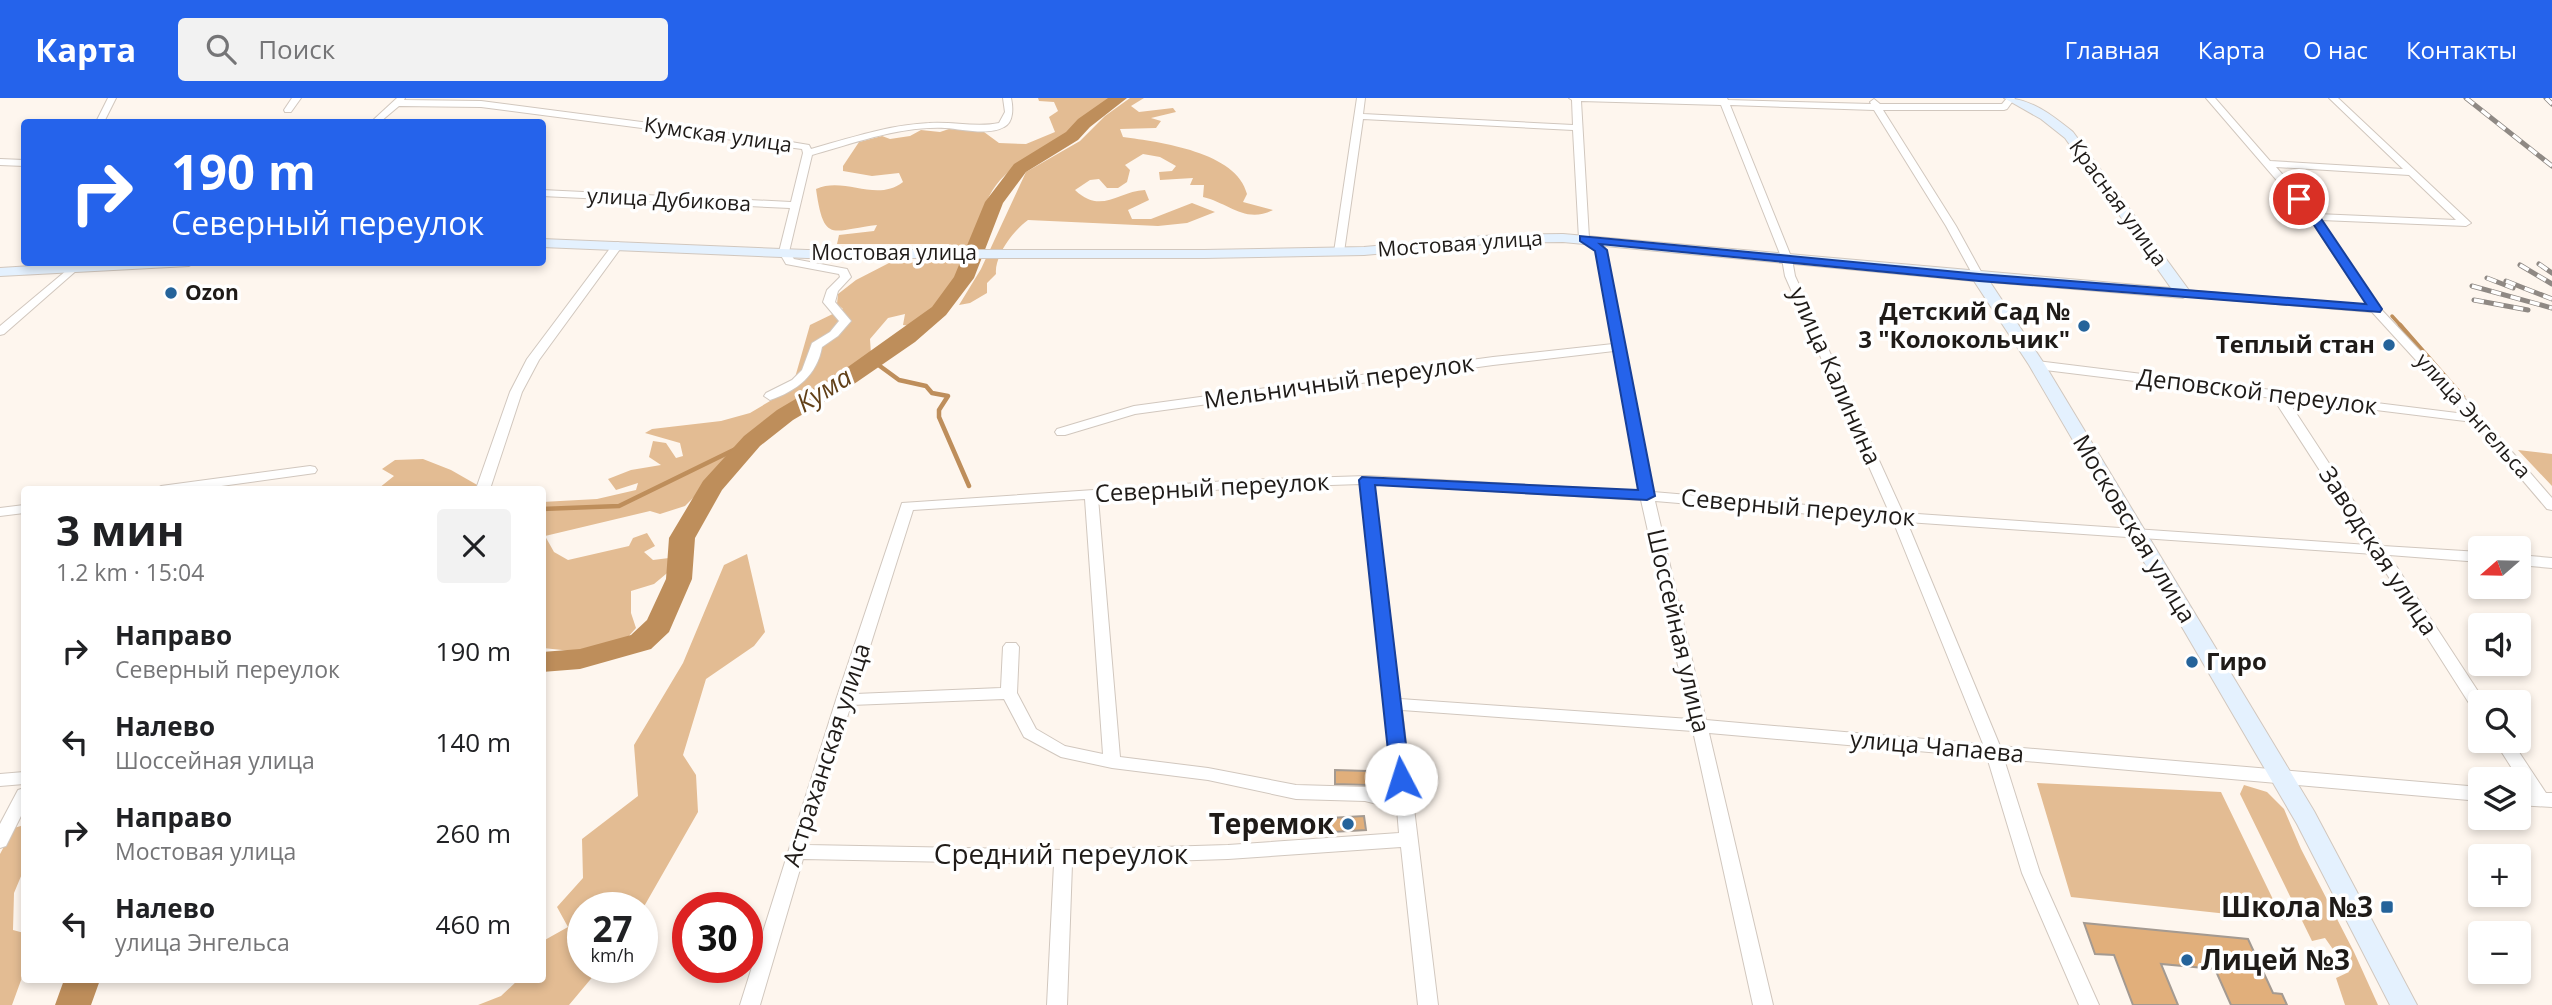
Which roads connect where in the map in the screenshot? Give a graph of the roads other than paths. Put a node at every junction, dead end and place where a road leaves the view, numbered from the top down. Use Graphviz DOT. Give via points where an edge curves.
graph roads {
  1 [pos="112,98"];
  2 [pos="297,98"];
  3 [pos="1007,98"];
  4 [pos="1360,98"];
  5 [pos="1575,98"];
  6 [pos="2210,98"];
  7 [pos="2333,98"];
  8 [pos="2011,99"];
  9 [pos="400,101"];
  10 [pos="1724,101"];
  11 [pos="1874,102"];
  12 [pos="288,110"];
  13 [pos="1358,116"];
  14 [pos="102,119"];
  15 [pos="379,119"];
  16 [pos="1579,128"];
  17 [pos="808,153"];
  18 [pos="0,162"];
  19 [pos="21,163"];
  20 [pos="2268,164"];
  21 [pos="2410,172"];
  22 [pos="546,192"];
  23 [pos="795,205"];
  24 [pos="2314,217"];
  25 [pos="1584,239"];
  26 [pos="546,243"];
  27 [pos="618,245"];
  28 [pos="784,252"];
  29 [pos="1339,252"];
  30 [pos="1062,253"];
  31 [pos="807,254"];
  32 [pos="1787,259"];
  33 [pos="112,266"];
  34 [pos="73,268"];
  35 [pos="0,272"];
  36 [pos="1979,277"];
  37 [pos="2183,293"];
  38 [pos="2375,309"];
  39 [pos="0,332"];
  40 [pos="1619,348"];
  41 [pos="2037,365"];
  42 [pos="2277,394"];
  43 [pos="770,396"];
  44 [pos="2477,419"];
  45 [pos="1061,432"];
  46 [pos="310,470"];
  47 [pos="1367,480"];
  48 [pos="191,486"];
  49 [pos="484,486"];
  50 [pos="1091,495"];
  51 [pos="1647,496"];
  52 [pos="907,506"];
  53 [pos="2552,506"];
  54 [pos="21,509"];
  55 [pos="0,512"];
  56 [pos="1898,517"];
  57 [pos="2136,533"];
  58 [pos="2375,549"];
  59 [pos="2468,556"];
  60 [pos="2531,561"];
  61 [pos="2552,563"];
  62 [pos="1011,647"];
  63 [pos="2469,690"];
  64 [pos="1009,693"];
  65 [pos="844,700"];
  66 [pos="1394,704"];
  67 [pos="1700,726"];
  68 [pos="1994,752"];
  69 [pos="2511,753"];
  70 [pos="1112,762"];
  71 [pos="2282,777"];
  72 [pos="21,778"];
  73 [pos="0,780"];
  74 [pos="2468,793"];
  75 [pos="2546,800"];
  76 [pos="21,801"];
  77 [pos="1403,804"];
  78 [pos="1409,839"];
  79 [pos="0,841"];
  80 [pos="796,852"];
  81 [pos="1062,857"];
  82 [pos="750,1005"];
  83 [pos="1057,1005"];
  84 [pos="1428,1005"];
  85 [pos="1763,1005"];
  86 [pos="2089,1005"];
  87 [pos="2404,1005"];
  1 -- 14 [label="street"];
  2 -- 12 [label="street"];
  3 -- 17 [label="street, Кумская улица" via="1009,112 1003,125 983,130 933,125"];
  4 -- 13 [label="street"];
  5 -- 10 [label="street"];
  5 -- 16 [label="street"];
  6 -- 20 [label="street, улица Энгельса"];
  7 -- 21 [label="street"];
  8 -- 11 [label="street" via="2004,107"];
  8 -- 37 [label="main road, Красная улица" via="2069,135"];
  9 -- 15 [label="street"];
  9 -- 17 [label="street, Кумская улица" via="481,104 806,147"];
  10 -- 11 [label="street"];
  10 -- 32 [label="street, улица Калинина"];
  11 -- 36 [label="street, Московская улица"];
  13 -- 16 [label="street"];
  13 -- 29 [label="street"];
  16 -- 25 [label="street"];
  17 -- 23 [label="street"];
  18 -- 19 [label="street"];
  20 -- 21 [label="street"];
  20 -- 24 [label="street, улица Энгельса"];
  21 -- 24 [label="street" via="2466,223"];
  22 -- 23 [label="street, улица Дубикова"];
  23 -- 28 [label="street"];
  24 -- 38 [label="street, улица Энгельса"];
  25 -- 29 [label="main road, Мостовая улица" via="1496,239"];
  25 -- 32 [label="main road, Мостовая улица"];
  25 -- 40 [label="street, Шоссейная улица" via="1601,250"];
  26 -- 27 [label="main road, Мостовая улица"];
  27 -- 28 [label="main road, Мостовая улица"];
  27 -- 49 [label="street" via="533,359 516,392"];
  28 -- 31 [label="main road, Мостовая улица"];
  28 -- 43 [label="street" via="790,262 843,271 846,278 833,290 830,302 845,321 816,345 814,365 807,375"];
  29 -- 30 [label="main road, Мостовая улица"];
  30 -- 31 [label="main road, Мостовая улица"];
  32 -- 36 [label="main road, Мостовая улица"];
  32 -- 56 [label="street, улица Калинина" via="1790,276"];
  33 -- 34 [label="main road"];
  34 -- 35 [label="main road"];
  34 -- 39 [label="street"];
  36 -- 37 [label="main road, Мостовая улица"];
  36 -- 41 [label="main road, Московская улица"];
  37 -- 38 [label="street, Мостовая улица"];
  38 -- 44 [label="street, улица Энгельса"];
  40 -- 45 [label="street, Мельничный переулок" via="1134,410"];
  40 -- 51 [label="street, Шоссейная улица"];
  41 -- 42 [label="street, Деповской переулок"];
  41 -- 57 [label="main road, Московская улица"];
  42 -- 44 [label="street, Деповской переулок"];
  42 -- 58 [label="street, Заводская улица"];
  44 -- 53 [label="street, улица Энгельса"];
  46 -- 48 [label="street"];
  47 -- 50 [label="street, Северный переулок"];
  47 -- 51 [label="street, Северный переулок"];
  47 -- 66 [label="street"];
  50 -- 52 [label="street, Северный переулок"];
  50 -- 70 [label="street"];
  51 -- 56 [label="street, Северный переулок"];
  51 -- 67 [label="street, Шоссейная улица"];
  52 -- 65 [label="street, Астраханская улица"];
  54 -- 55 [label="street"];
  56 -- 57 [label="street, Северный переулок"];
  56 -- 68 [label="street, улица Калинина"];
  57 -- 58 [label="street, Северный переулок"];
  57 -- 71 [label="main road, Московская улица"];
  58 -- 59 [label="street, Северный переулок"];
  58 -- 63 [label="street, Заводская улица"];
  60 -- 61 [label="street"];
  62 -- 64 [label="street"];
  64 -- 65 [label="street"];
  64 -- 70 [label="street" via="1030,733 1061,751"];
  65 -- 80 [label="street, Астраханская улица"];
  66 -- 67 [label="street, улица Чапаева"];
  66 -- 77 [label="street"];
  67 -- 68 [label="street, улица Чапаева"];
  67 -- 85 [label="street, Шоссейная улица"];
  68 -- 71 [label="street, улица Чапаева"];
  68 -- 86 [label="street, улица Калинина" via="2032,873"];
  69 -- 75 [label="street"];
  70 -- 77 [label="street" via="1208,774 1296,792 1365,794"];
  71 -- 74 [label="street, улица Чапаева"];
  71 -- 87 [label="main road, Московская улица"];
  72 -- 73 [label="street"];
  76 -- 79 [label="street"];
  77 -- 78 [label="street"];
  78 -- 81 [label="street, Средний переулок" via="1228,852"];
  78 -- 84 [label="street"];
  80 -- 81 [label="street, Средний переулок"];
  80 -- 82 [label="street, Астраханская улица"];
  81 -- 83 [label="street"];
}
